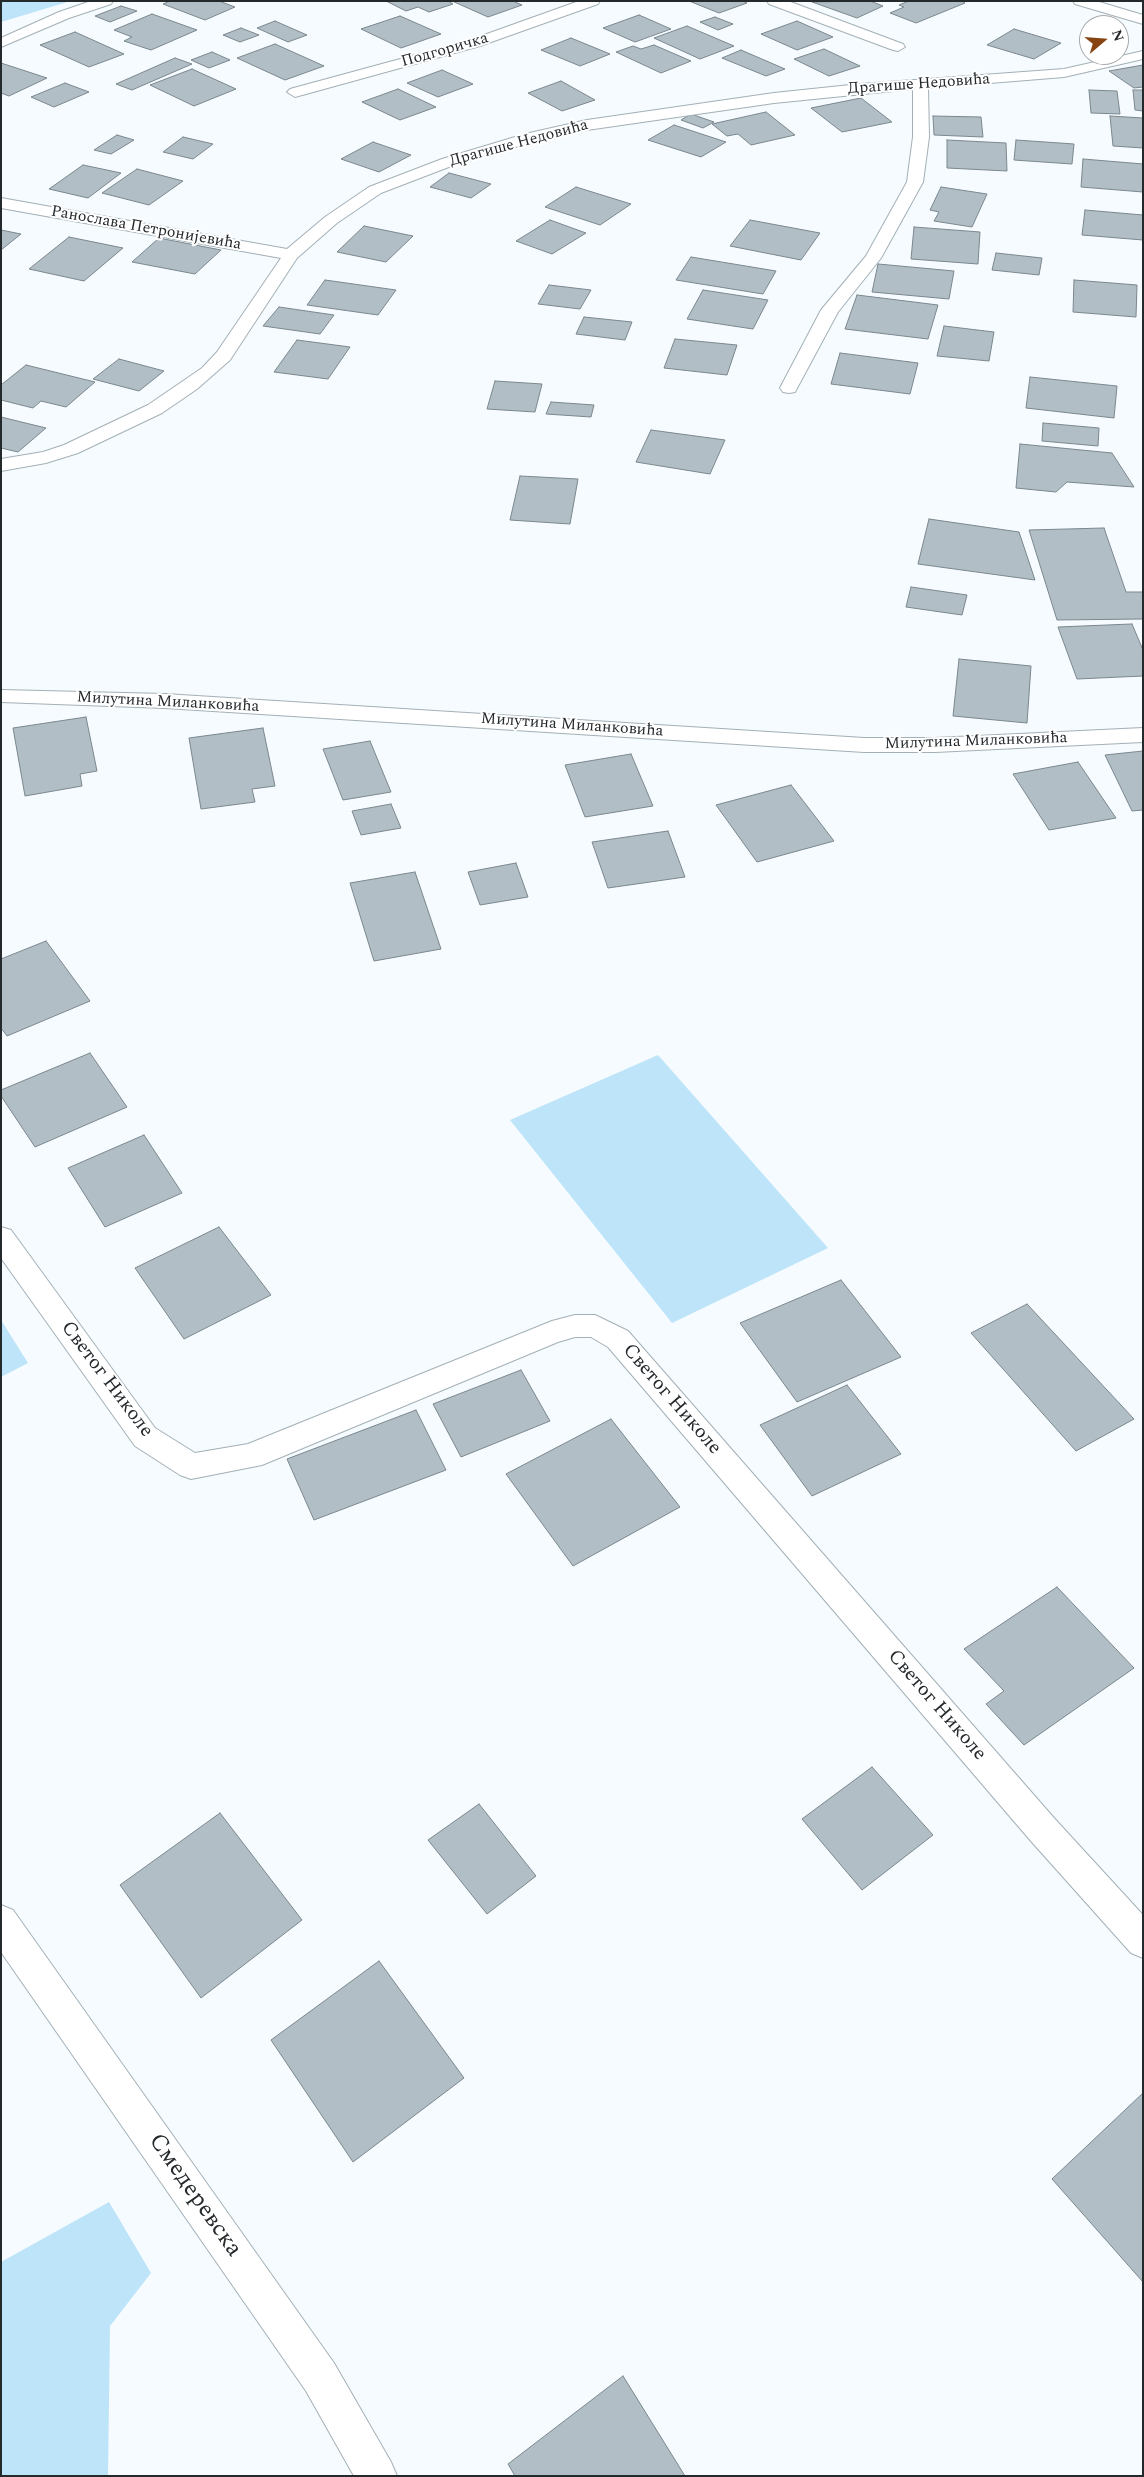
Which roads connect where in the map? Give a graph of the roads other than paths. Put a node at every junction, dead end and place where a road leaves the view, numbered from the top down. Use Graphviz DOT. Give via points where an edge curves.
graph roads {
  1 [pos="106,1"];
  2 [pos="593,1"];
  3 [pos="774,1"];
  4 [pos="1080,1"];
  5 [pos="1143,20"];
  6 [pos="1,43"];
  7 [pos="898,47"];
  8 [pos="1143,56"];
  9 [pos="920,84"];
  10 [pos="295,92"];
  11 [pos="1,203"];
  12 [pos="290,255"];
  13 [pos="789,388"];
  14 [pos="1,465"];
  15 [pos="1,696"];
  16 [pos="1143,734"];
  17 [pos="1,1237"];
  18 [pos="1,1922"];
  19 [pos="1143,1941"];
  20 [pos="378,2476"];
  1 -- 6 [label="street" via="64,15"];
  2 -- 10 [label="street, Подгоричка" via="476,43"];
  3 -- 7 [label="street"];
  4 -- 5 [label="street"];
  8 -- 9 [label="street, Драгише Недовића" via="1064,73"];
  9 -- 12 [label="street, Драгише Недовића" via="774,98 587,125 525,140 448,162 375,190 331,220"];
  9 -- 13 [label="street" via="921,137 915,182 872,258 830,310"];
  11 -- 12 [label="street, Ранослава Петронијевића"];
  12 -- 14 [label="street, Драгише Недовића" via="224,356 208,372 155,409 70,449"];
  15 -- 16 [label="street, Милутина Миланковића" via="165,701 864,745 934,745"];
  17 -- 19 [label="street, Светог Николе" via="145,1437 191,1466 251,1456 552,1332 575,1326 595,1326 618,1339 1042,1829"];
  18 -- 20 [label="street, Смедеревска" via="320,2377"];
}
